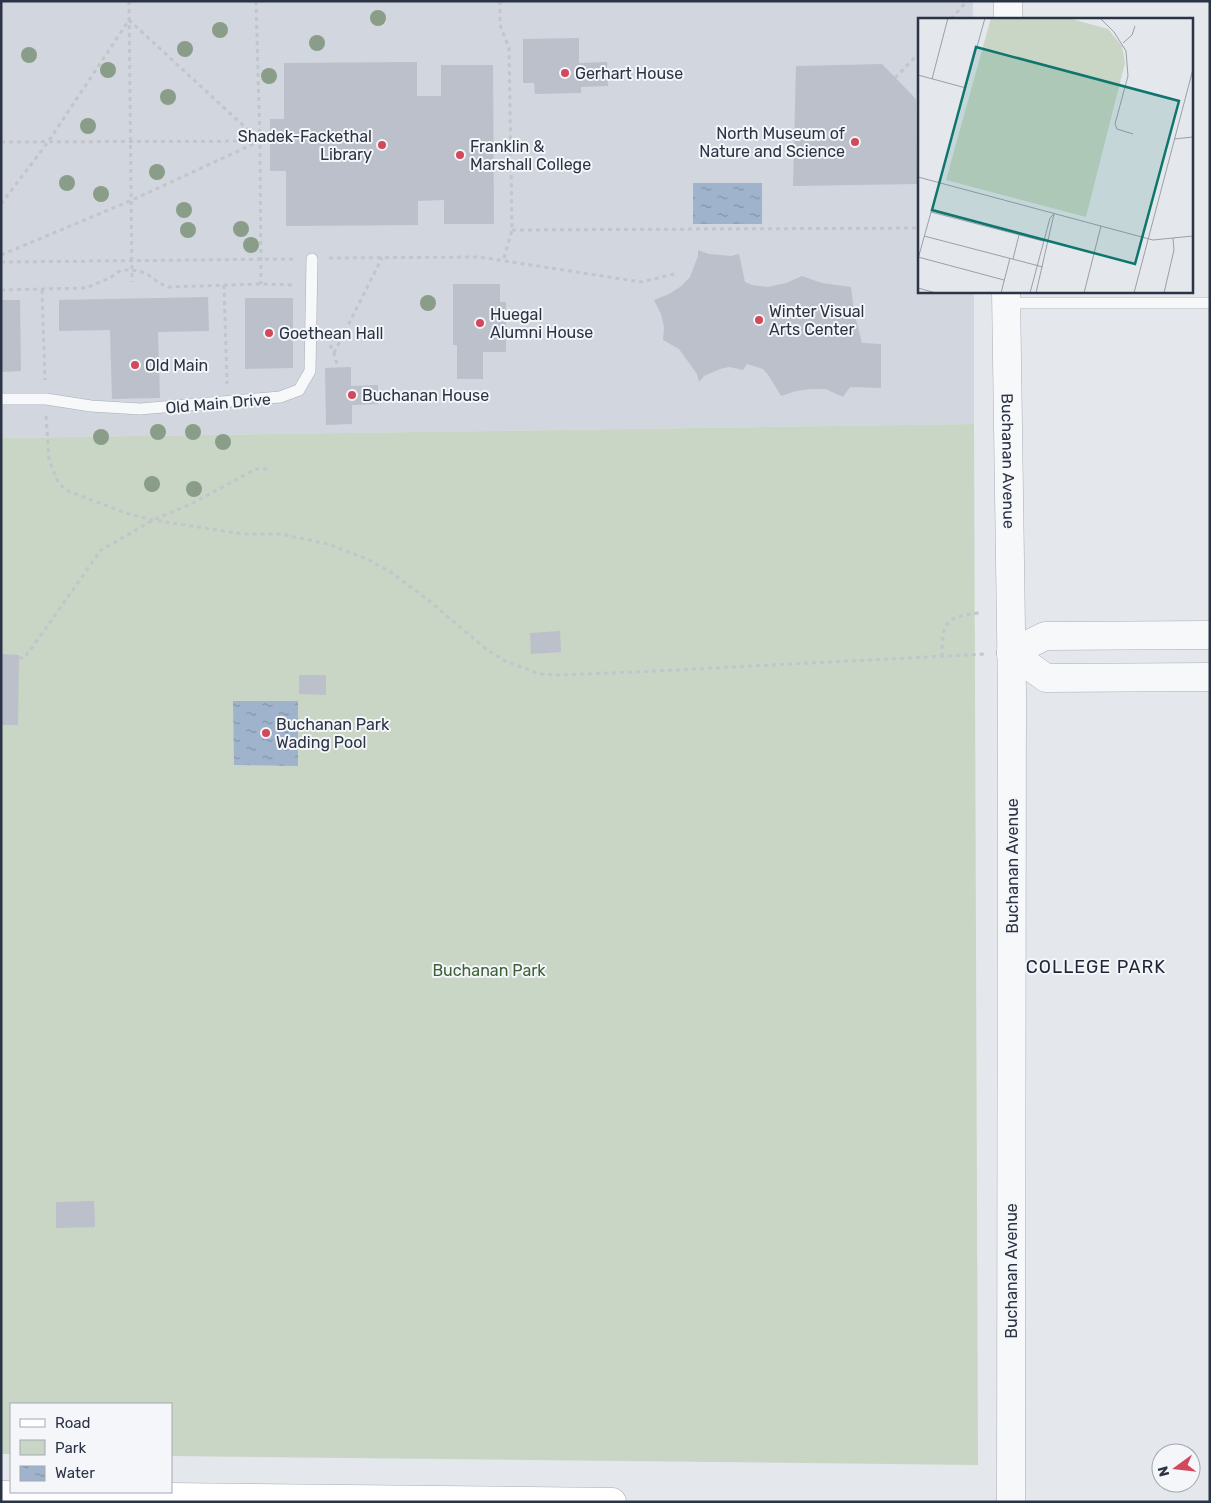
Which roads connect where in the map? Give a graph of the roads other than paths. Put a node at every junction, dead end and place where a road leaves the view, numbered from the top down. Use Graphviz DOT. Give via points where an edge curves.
graph roads {
  1 [pos="1008,1"];
  2 [pos="1008,18"];
  3 [pos="312,259"];
  4 [pos="1006,297"];
  5 [pos="1210,303"];
  6 [pos="1,399"];
  7 [pos="1210,635"];
  8 [pos="1011,653"];
  9 [pos="1210,677"];
  10 [pos="1,1495"];
  11 [pos="612,1502"];
  12 [pos="1011,1502"];
  1 -- 2 [label="street"];
  3 -- 6 [label="lane, Old Main Drive" via="310,371 299,390 280,397 140,409 46,399"];
  4 -- 5 [label="lane"];
  4 -- 8 [label="street, Buchanan Avenue"];
  7 -- 8 [label="street" via="1045,636"];
  8 -- 9 [label="street" via="1046,678"];
  8 -- 12 [label="street, Buchanan Avenue"];
  10 -- 11 [label="main road"];
}
